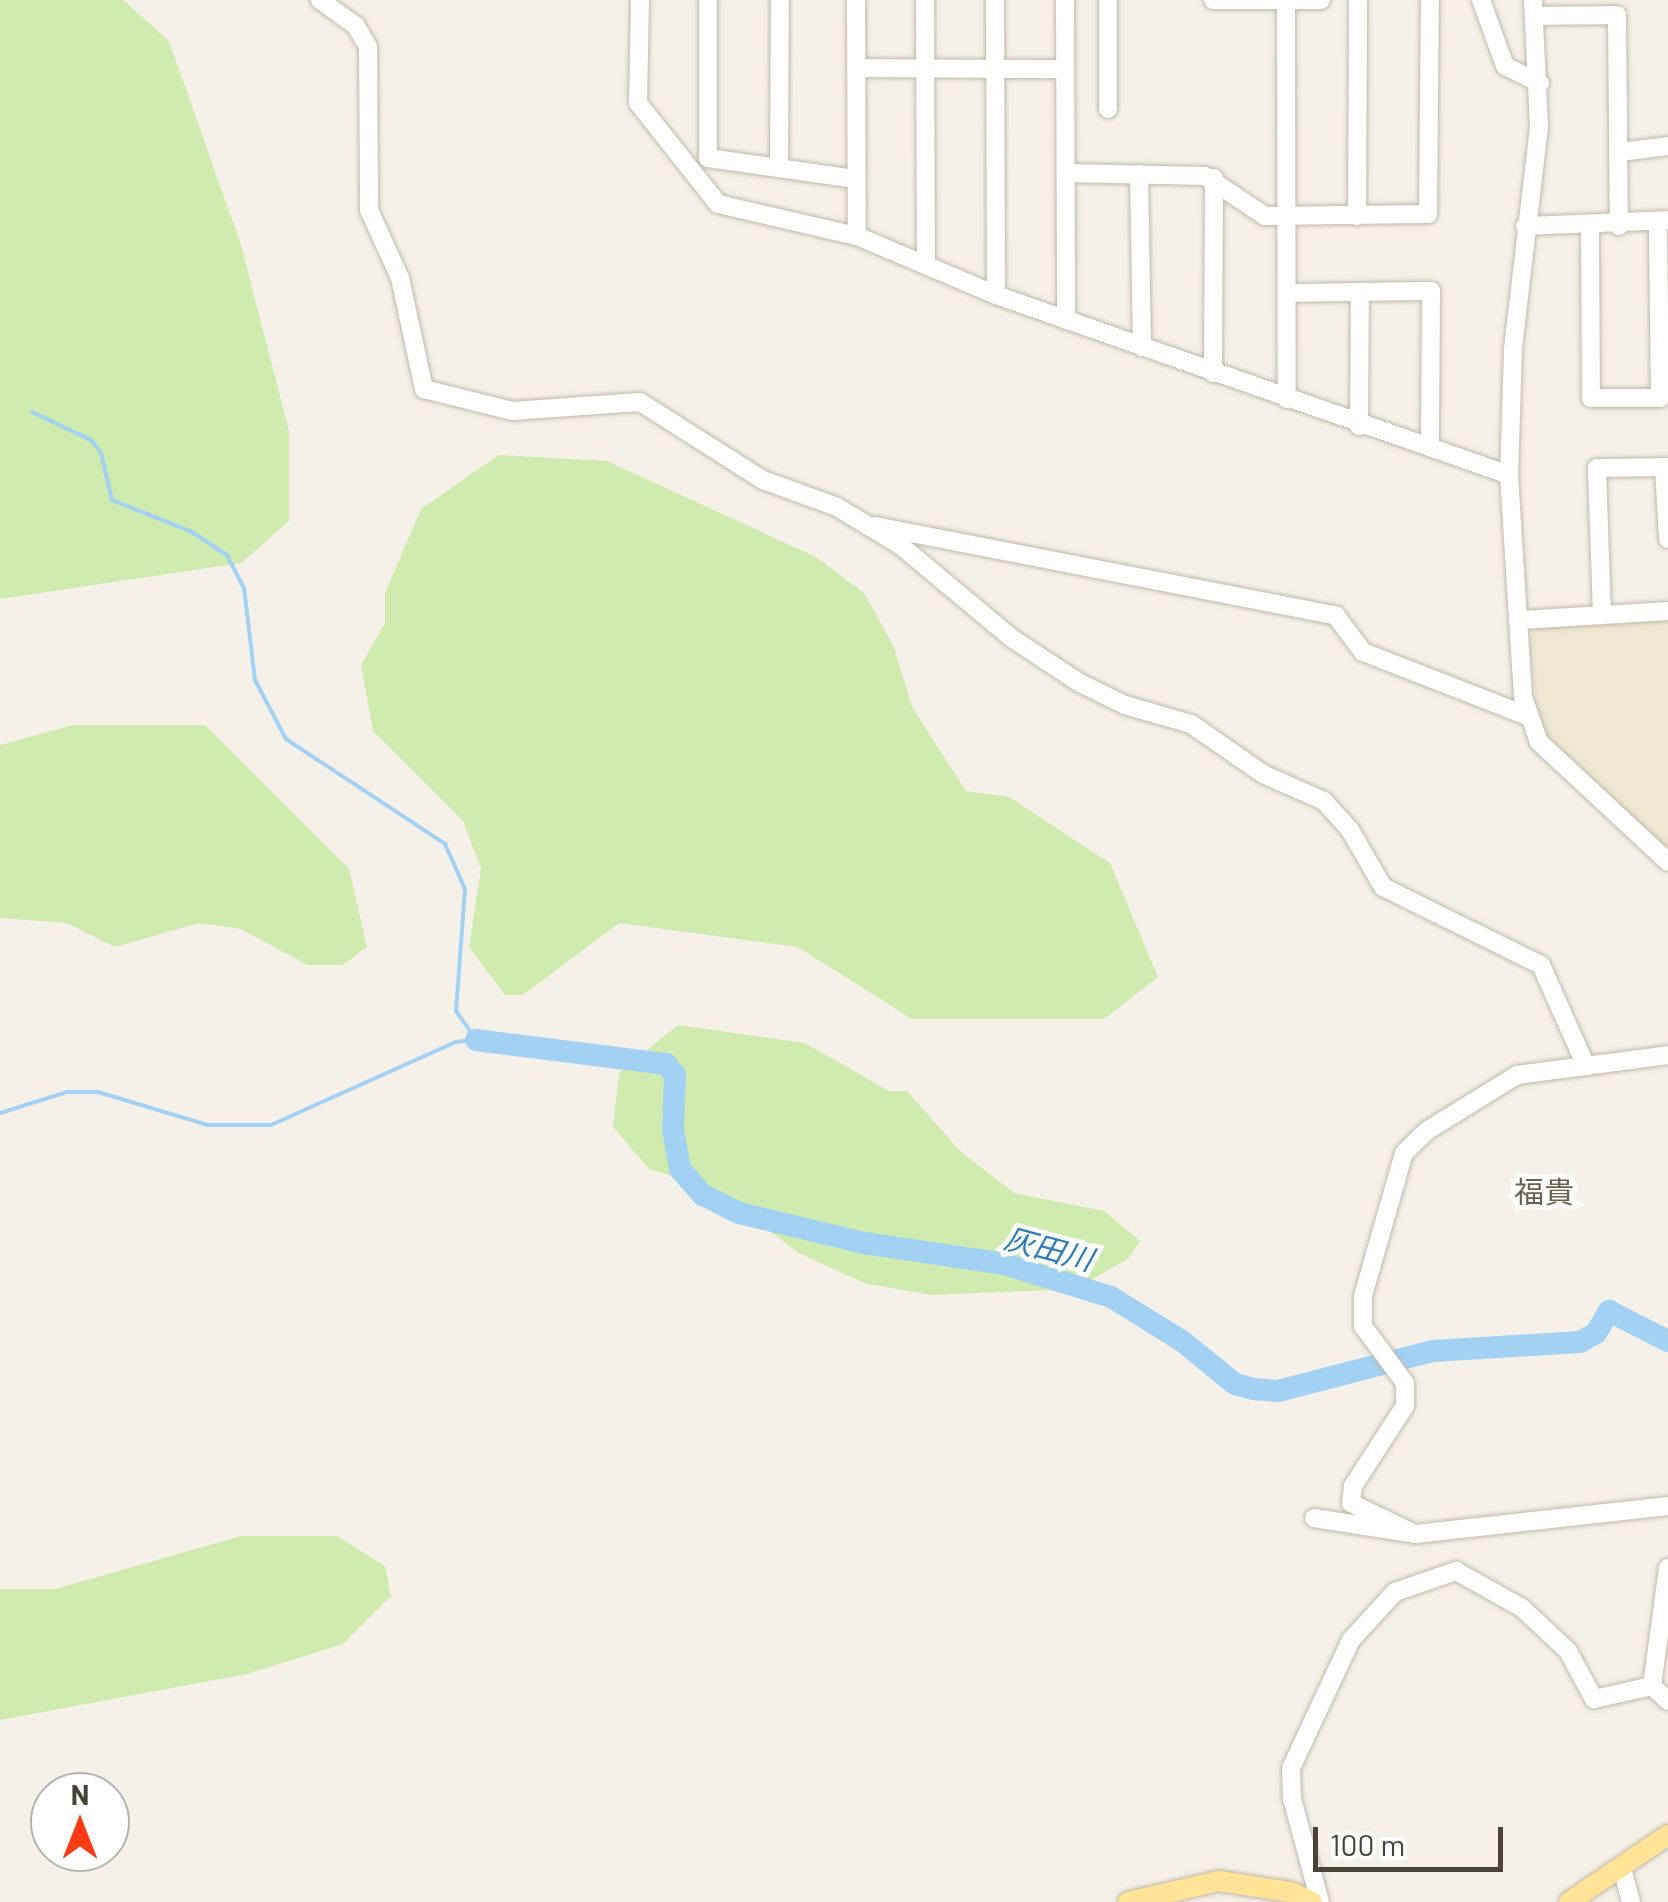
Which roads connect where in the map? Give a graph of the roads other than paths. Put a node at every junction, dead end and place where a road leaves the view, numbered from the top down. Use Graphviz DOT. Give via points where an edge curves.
graph roads {
  1 [pos="320,0"];
  2 [pos="640,0"];
  3 [pos="708,0"];
  4 [pos="780,0"];
  5 [pos="856,0"];
  6 [pos="925,0"];
  7 [pos="995,0"];
  8 [pos="1065,0"];
  9 [pos="1108,0"];
  10 [pos="1213,0"];
  11 [pos="1321,0"];
  12 [pos="1358,0"];
  13 [pos="1430,0"];
  14 [pos="1480,0"];
  15 [pos="1286,1"];
  16 [pos="1534,8"];
  17 [pos="856,68"];
  18 [pos="926,68"];
  19 [pos="996,69"];
  20 [pos="1064,69"];
  21 [pos="1540,83"];
  22 [pos="1108,108"];
  23 [pos="1668,146"];
  24 [pos="1620,152"];
  25 [pos="779,168"];
  26 [pos="1067,172"];
  27 [pos="1139,174"];
  28 [pos="1214,178"];
  29 [pos="855,180"];
  30 [pos="1356,216"];
  31 [pos="1285,217"];
  32 [pos="1663,221"];
  33 [pos="1526,226"];
  34 [pos="1590,226"];
  35 [pos="1619,226"];
  36 [pos="857,236"];
  37 [pos="926,262"];
  38 [pos="1360,292"];
  39 [pos="1287,293"];
  40 [pos="996,295"];
  41 [pos="1066,320"];
  42 [pos="1142,347"];
  43 [pos="1213,374"];
  44 [pos="1286,400"];
  45 [pos="1359,426"];
  46 [pos="1430,447"];
  47 [pos="1666,467"];
  48 [pos="1509,475"];
  49 [pos="864,524"];
  50 [pos="1668,537"];
  51 [pos="1668,610"];
  52 [pos="1602,614"];
  53 [pos="1522,620"];
  54 [pos="1528,716"];
  55 [pos="1668,862"];
  56 [pos="1668,1055"];
  57 [pos="1586,1066"];
  58 [pos="1668,1506"];
  59 [pos="1314,1518"];
  60 [pos="1414,1534"];
  61 [pos="1668,1568"];
  62 [pos="1652,1686"];
  63 [pos="1668,1701"];
  64 [pos="1668,1835"];
  65 [pos="1622,1868"];
  66 [pos="1128,1902"];
  67 [pos="1312,1902"];
  68 [pos="1320,1902"];
  69 [pos="1569,1902"];
  70 [pos="1631,1902"];
  1 -- 49 [label="street" via="356,26 368,47 369,210 400,278 424,389 512,411 640,402 763,480"];
  2 -- 36 [label="street" via="638,103 718,204"];
  3 -- 25 [label="street" via="708,158"];
  4 -- 25 [label="street"];
  5 -- 17 [label="street"];
  6 -- 18 [label="street"];
  7 -- 19 [label="street"];
  8 -- 20 [label="street"];
  9 -- 22 [label="street"];
  10 -- 15 [label="street"];
  11 -- 15 [label="street"];
  12 -- 30 [label="street"];
  13 -- 30 [label="street" via="1428,214"];
  14 -- 21 [label="street" via="1505,66"];
  15 -- 31 [label="street"];
  16 -- 21 [label="street"];
  16 -- 24 [label="street" via="1617,15"];
  17 -- 18 [label="street"];
  17 -- 29 [label="street"];
  18 -- 19 [label="street"];
  18 -- 37 [label="street"];
  19 -- 20 [label="street"];
  19 -- 40 [label="street"];
  20 -- 26 [label="street"];
  21 -- 33 [label="street"];
  23 -- 24 [label="street"];
  24 -- 35 [label="street"];
  25 -- 29 [label="street"];
  26 -- 27 [label="street"];
  26 -- 41 [label="street"];
  27 -- 28 [label="street"];
  27 -- 42 [label="street"];
  28 -- 31 [label="street" via="1264,216"];
  28 -- 43 [label="street"];
  29 -- 36 [label="street"];
  30 -- 31 [label="street"];
  31 -- 39 [label="street"];
  32 -- 34 [label="street" via="1660,398 1591,398"];
  32 -- 35 [label="street"];
  33 -- 34 [label="street"];
  33 -- 48 [label="street"];
  34 -- 35 [label="street"];
  36 -- 37 [label="street"];
  37 -- 40 [label="street"];
  38 -- 39 [label="street"];
  38 -- 45 [label="street"];
  38 -- 46 [label="street" via="1430,292"];
  39 -- 44 [label="street"];
  40 -- 41 [label="street"];
  41 -- 42 [label="street"];
  42 -- 43 [label="street"];
  43 -- 44 [label="street"];
  44 -- 45 [label="street"];
  45 -- 46 [label="street"];
  46 -- 48 [label="street"];
  47 -- 50 [label="street"];
  47 -- 52 [label="street" via="1596,468"];
  48 -- 53 [label="street"];
  49 -- 54 [label="street" via="984,542 1152,584 1336,616 1363,652"];
  49 -- 57 [label="street" via="1080,683 1125,706 1191,724 1264,774 1324,801 1350,830 1383,888 1541,966"];
  51 -- 52 [label="street"];
  52 -- 53 [label="street"];
  53 -- 54 [label="street"];
  54 -- 55 [label="street" via="1555,760"];
  56 -- 57 [label="street"];
  57 -- 60 [label="street" via="1518,1076 1428,1130 1404,1153 1363,1296 1363,1326 1405,1383 1405,1406 1353,1486 1351,1504"];
  58 -- 60 [label="street"];
  59 -- 60 [label="street"];
  61 -- 62 [label="street"];
  62 -- 63 [label="street"];
  62 -- 68 [label="street" via="1594,1698 1556,1640 1522,1608 1456,1570 1395,1592 1351,1640 1291,1768 1292,1798"];
  64 -- 65 [label="main road"];
  65 -- 69 [label="main road"];
  65 -- 70 [label="street"];
  66 -- 67 [label="main road" via="1219,1881 1291,1892"];
}
